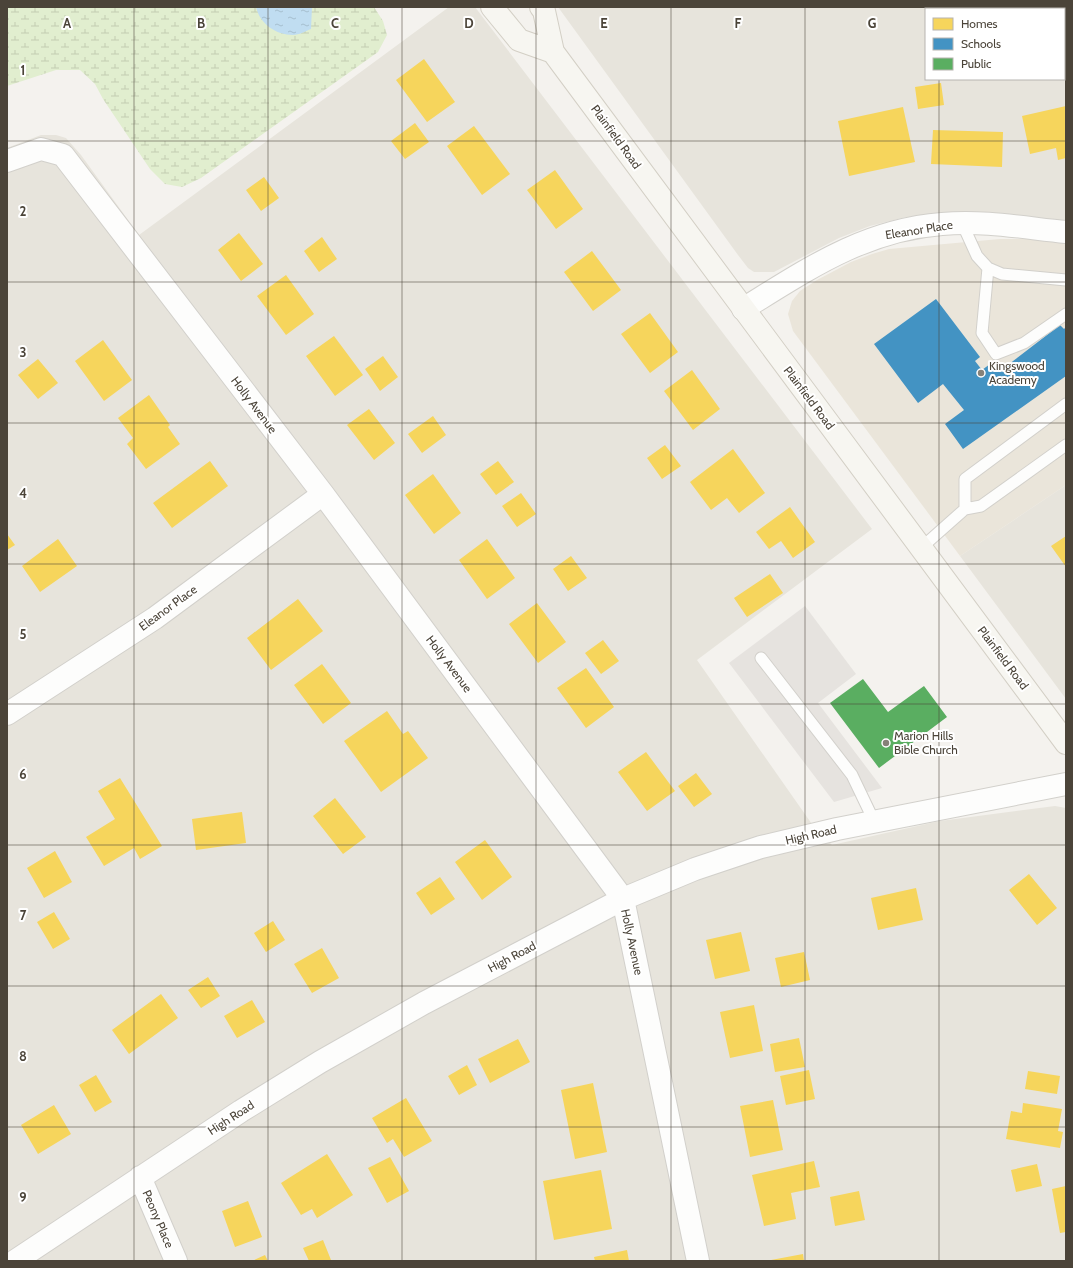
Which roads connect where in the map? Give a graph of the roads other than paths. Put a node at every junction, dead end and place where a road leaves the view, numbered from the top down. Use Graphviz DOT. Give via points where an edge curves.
graph roads {
  1 [pos="492,7"];
  2 [pos="541,7"];
  3 [pos="553,52"];
  4 [pos="7,161"];
  5 [pos="962,223"];
  6 [pos="1066,232"];
  7 [pos="988,268"];
  8 [pos="1066,280"];
  9 [pos="743,309"];
  10 [pos="1066,314"];
  11 [pos="1066,404"];
  12 [pos="1066,445"];
  13 [pos="322,494"];
  14 [pos="965,509"];
  15 [pos="920,548"];
  16 [pos="761,658"];
  17 [pos="7,714"];
  18 [pos="1066,743"];
  19 [pos="1066,784"];
  20 [pos="874,822"];
  21 [pos="623,899"];
  22 [pos="140,1177"];
  23 [pos="15,1261"];
  24 [pos="176,1261"];
  25 [pos="698,1261"];
  1 -- 3 [label="main road" via="519,40"];
  2 -- 3 [label="main road, Plainfield Road"];
  3 -- 9 [label="main road, Plainfield Road"];
  4 -- 13 [label="street, Holly Avenue" via="40,149 63,155"];
  5 -- 6 [label="street, Eleanor Place"];
  5 -- 7 [label="lane" via="977,256"];
  5 -- 9 [label="street, Eleanor Place" via="898,230 860,242 828,257"];
  7 -- 8 [label="lane" via="1002,274"];
  7 -- 10 [label="lane" via="982,332 996,354 1024,343"];
  9 -- 15 [label="main road, Plainfield Road"];
  11 -- 14 [label="lane" via="965,479"];
  12 -- 14 [label="lane" via="981,506"];
  13 -- 17 [label="street, Eleanor Place" via="155,618"];
  13 -- 21 [label="street, Holly Avenue"];
  14 -- 15 [label="lane"];
  15 -- 18 [label="main road, Plainfield Road"];
  16 -- 20 [label="lane" via="852,775"];
  19 -- 20 [label="street, High Road"];
  20 -- 21 [label="street, High Road" via="761,847"];
  21 -- 22 [label="street, High Road" via="320,1062"];
  21 -- 25 [label="street, Holly Avenue"];
  22 -- 23 [label="street, High Road"];
  22 -- 24 [label="street, Peony Place"];
}
